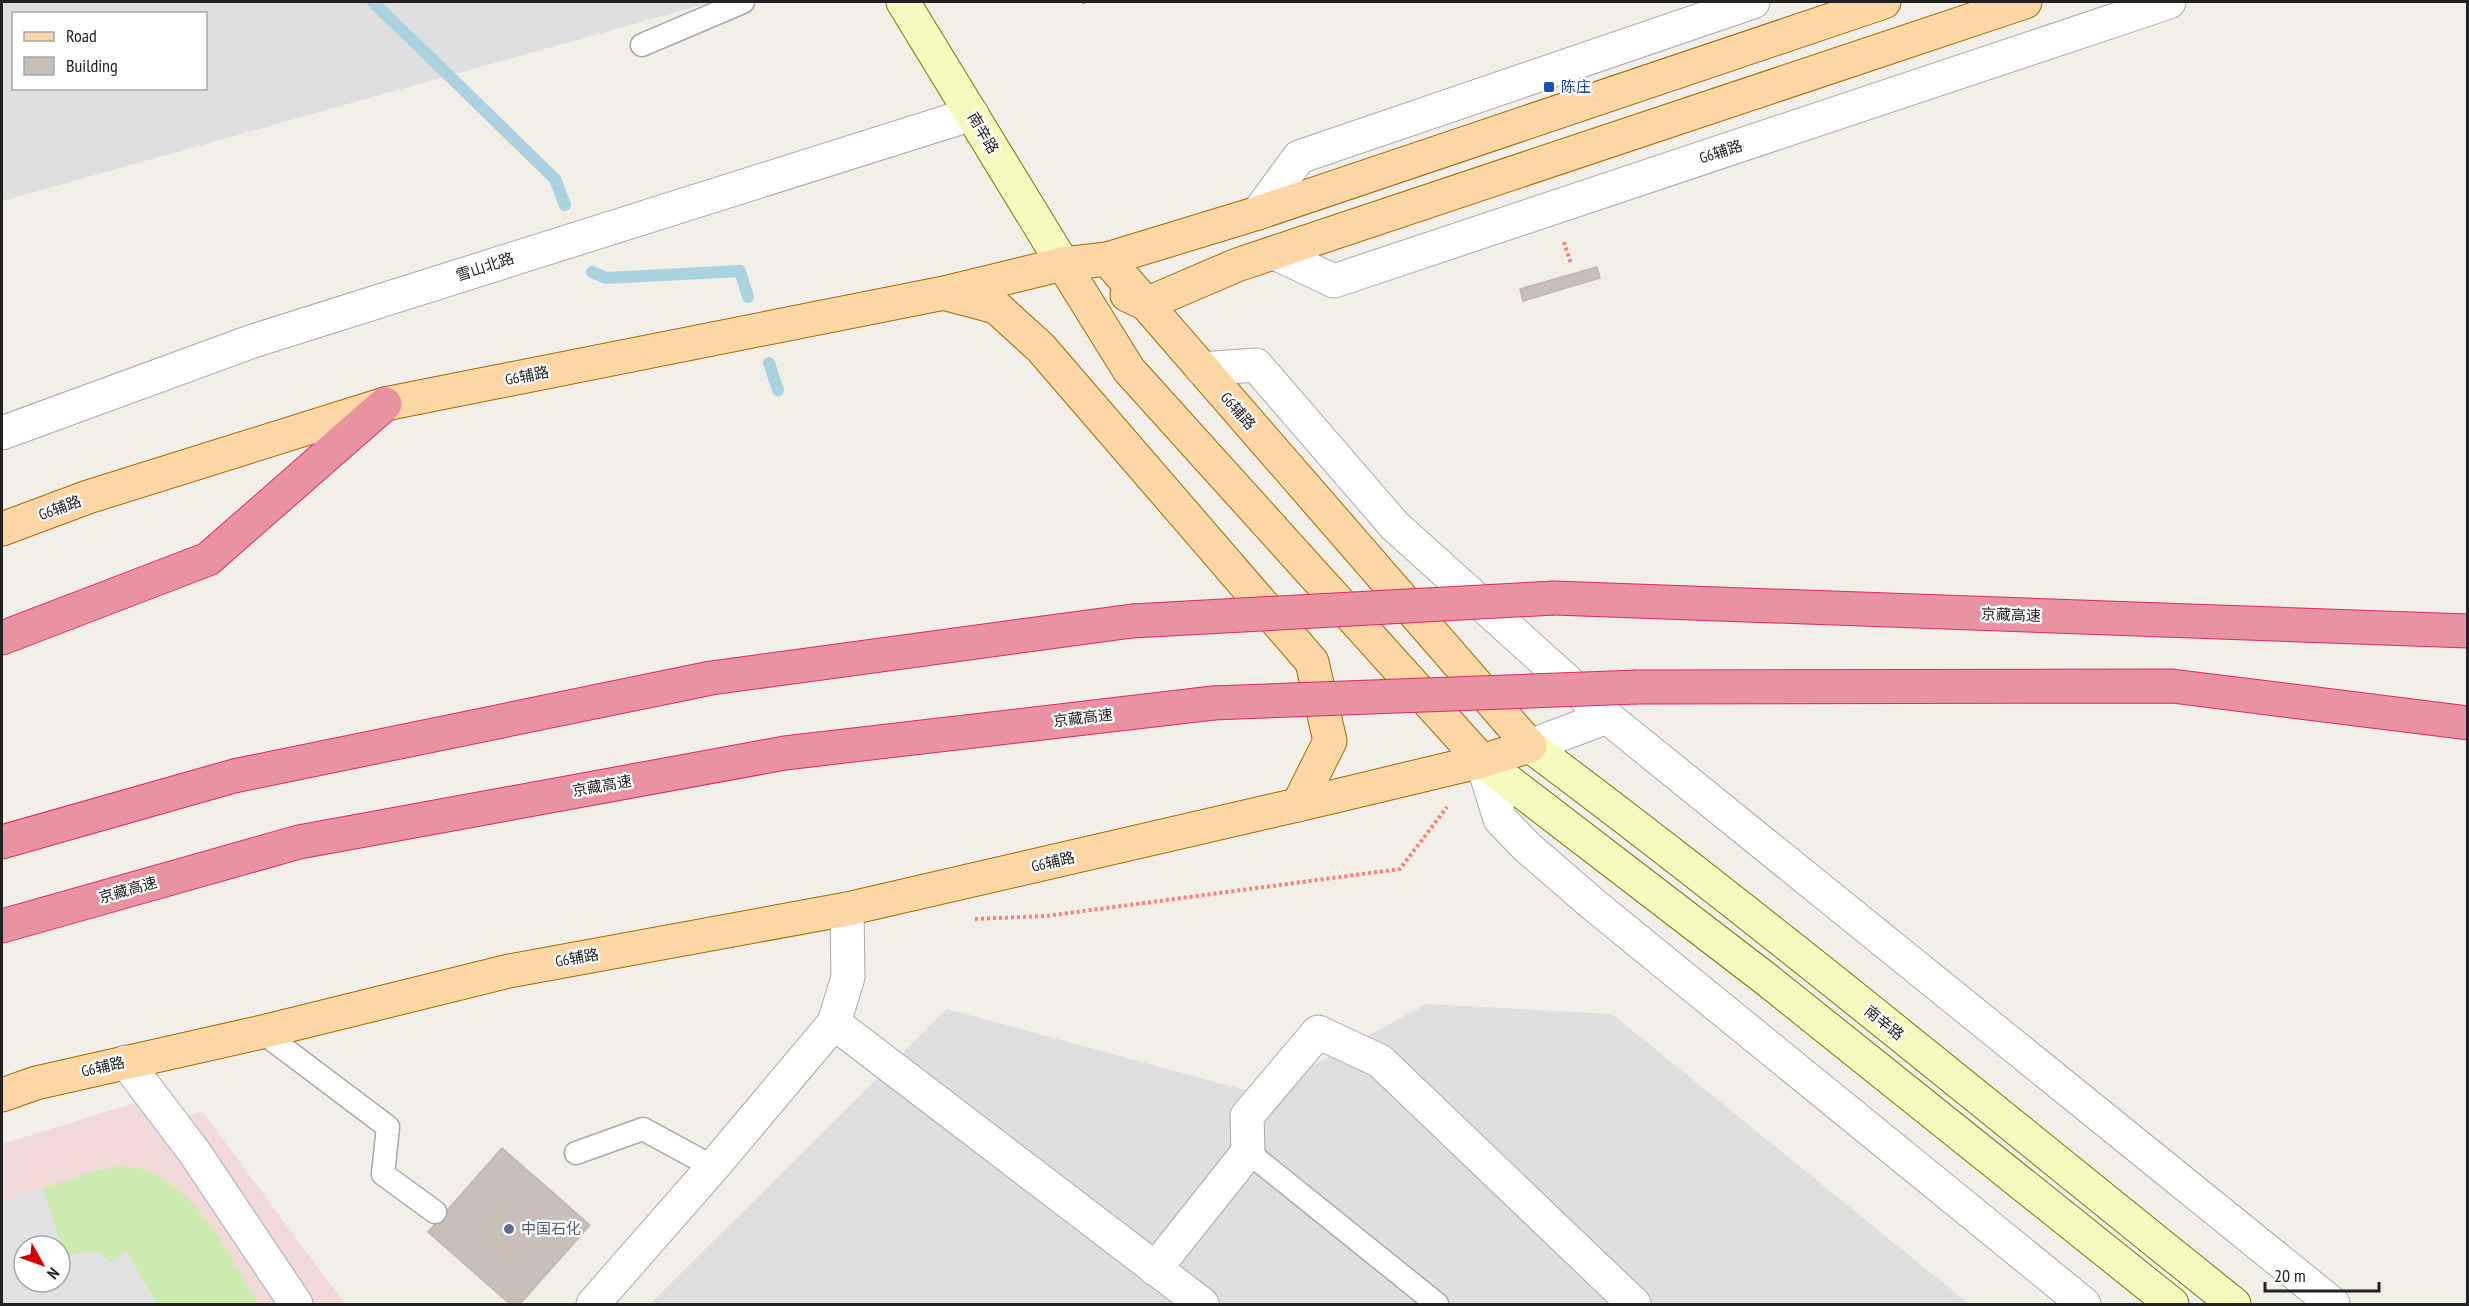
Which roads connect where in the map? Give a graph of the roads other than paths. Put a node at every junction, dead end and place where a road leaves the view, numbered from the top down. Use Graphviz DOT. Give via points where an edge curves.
graph roads {
  1 [pos="743,2"];
  2 [pos="903,2"];
  3 [pos="1753,2"];
  4 [pos="1884,2"];
  5 [pos="2025,2"];
  6 [pos="2169,2"];
  7 [pos="642,45"];
  8 [pos="972,114"];
  9 [pos="1258,213"];
  10 [pos="1275,253"];
  11 [pos="1107,259"];
  12 [pos="1063,264"];
  13 [pos="944,293"];
  14 [pos="1146,304"];
  15 [pos="1202,369"];
  16 [pos="385,404"];
  17 [pos="2,433"];
  18 [pos="2,529"];
  19 [pos="2468,631"];
  20 [pos="2,638"];
  21 [pos="1607,717"];
  22 [pos="2468,723"];
  23 [pos="1530,746"];
  24 [pos="1482,760"];
  25 [pos="1298,806"];
  26 [pos="2,842"];
  27 [pos="847,909"];
  28 [pos="2,926"];
  29 [pos="834,1023"];
  30 [pos="262,1032"];
  31 [pos="126,1062"];
  32 [pos="2,1095"];
  33 [pos="1248,1152"];
  34 [pos="576,1153"];
  35 [pos="713,1167"];
  36 [pos="435,1212"];
  37 [pos="1155,1269"];
  38 [pos="296,1305"];
  39 [pos="593,1305"];
  40 [pos="1202,1305"];
  41 [pos="1437,1305"];
  42 [pos="1634,1305"];
  43 [pos="2084,1305"];
  44 [pos="2172,1305"];
  45 [pos="2234,1305"];
  46 [pos="2333,1305"];
  1 -- 7 [label="lane"];
  2 -- 8 [label="main road, 南辛路"];
  3 -- 9 [label="street" via="1299,157"];
  4 -- 9 [label="main road, G6辅路"];
  5 -- 10 [label="main road"];
  6 -- 10 [label="street, G6辅路" via="1335,281"];
  8 -- 12 [label="main road, 南辛路"];
  8 -- 17 [label="street, 雪山北路" via="254,341"];
  9 -- 11 [label="main road, G6辅路"];
  10 -- 14 [label="main road"];
  11 -- 12 [label="main road, G6辅路"];
  11 -- 14 [label="main road"];
  12 -- 13 [label="main road, G6辅路"];
  12 -- 14 [label="main road, G6辅路"];
  12 -- 24 [label="main road" via="1129,370"];
  13 -- 16 [label="main road, G6辅路"];
  13 -- 25 [label="main road" via="996,307 1041,348 1312,662 1330,741"];
  14 -- 15 [label="main road, G6辅路"];
  15 -- 21 [label="street" via="1256,365 1395,526"];
  15 -- 23 [label="main road, G6辅路"];
  16 -- 18 [label="main road, G6辅路" via="88,497"];
  16 -- 20 [label="highway" via="208,559"];
  19 -- 26 [label="highway, 京藏高速, bridge" via="1554,598 1132,621 711,678 234,776"];
  21 -- 23 [label="street"];
  21 -- 46 [label="street"];
  22 -- 28 [label="highway, 京藏高速, bridge" via="2172,686 1637,687 1213,703 785,753 298,842"];
  23 -- 24 [label="main road, G6辅路"];
  23 -- 45 [label="main road, 南辛路" via="1763,927"];
  24 -- 25 [label="main road, G6辅路"];
  24 -- 43 [label="street" via="1500,819 1527,847"];
  24 -- 44 [label="main road" via="1766,979"];
  25 -- 27 [label="main road, G6辅路"];
  27 -- 29 [label="street" via="848,977"];
  27 -- 30 [label="main road, G6辅路" via="509,971"];
  29 -- 35 [label="street"];
  29 -- 37 [label="street"];
  30 -- 31 [label="main road, G6辅路"];
  30 -- 36 [label="lane" via="388,1127 383,1174"];
  31 -- 32 [label="main road, G6辅路"];
  31 -- 38 [label="street" via="195,1153"];
  33 -- 37 [label="street"];
  33 -- 41 [label="lane"];
  33 -- 42 [label="street" via="1247,1116 1318,1032 1380,1060"];
  34 -- 35 [label="lane" via="643,1129"];
  35 -- 39 [label="street"];
  37 -- 40 [label="street"];
}
